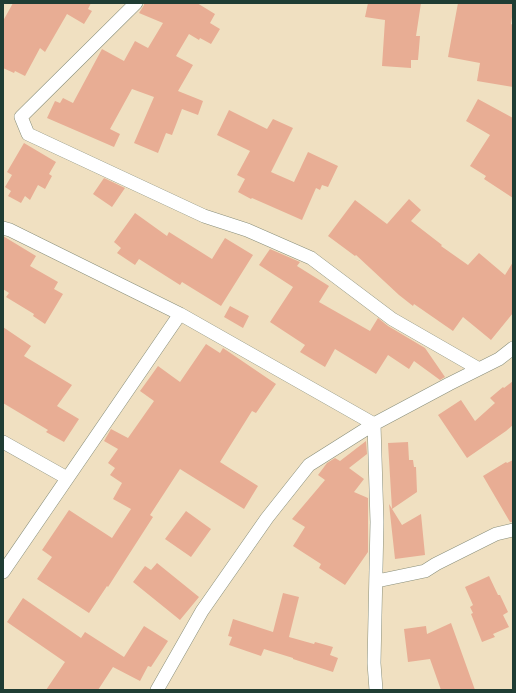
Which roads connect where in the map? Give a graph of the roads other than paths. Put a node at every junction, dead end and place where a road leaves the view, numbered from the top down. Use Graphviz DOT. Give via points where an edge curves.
graph roads {
  1 [pos="136,3"];
  2 [pos="3,228"];
  3 [pos="180,314"];
  4 [pos="513,348"];
  5 [pos="479,369"];
  6 [pos="374,424"];
  7 [pos="3,442"];
  8 [pos="67,478"];
  9 [pos="513,530"];
  10 [pos="3,572"];
  11 [pos="376,581"];
  12 [pos="157,690"];
  13 [pos="376,690"];
  1 -- 5 [label="street" via="21,117 28,134 204,216 247,230 311,258 392,319"];
  2 -- 3 [label="street"];
  3 -- 6 [label="street"];
  3 -- 8 [label="street"];
  4 -- 5 [label="street" via="499,359"];
  5 -- 6 [label="street"];
  6 -- 11 [label="street"];
  6 -- 12 [label="street" via="310,465 268,518 202,612"];
  7 -- 8 [label="street"];
  8 -- 10 [label="street"];
  9 -- 11 [label="street" via="496,534 425,571"];
  11 -- 13 [label="street"];
}
